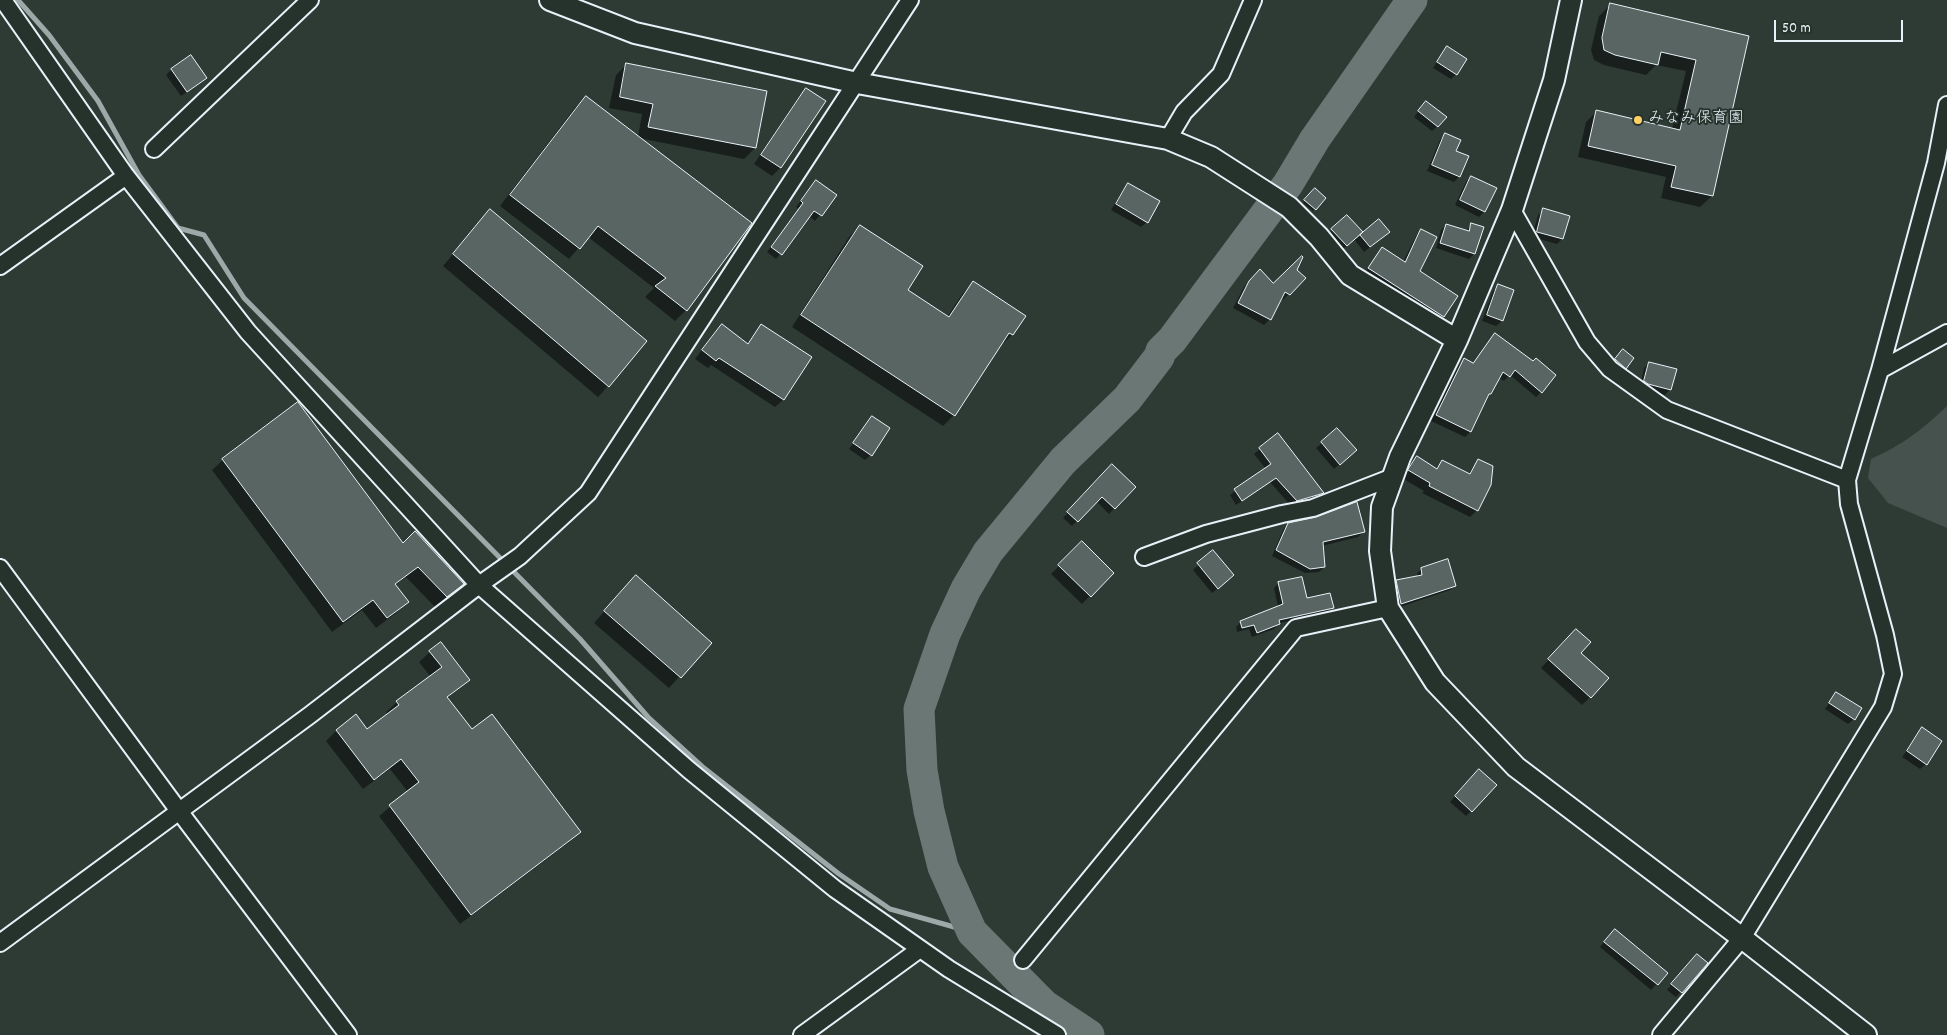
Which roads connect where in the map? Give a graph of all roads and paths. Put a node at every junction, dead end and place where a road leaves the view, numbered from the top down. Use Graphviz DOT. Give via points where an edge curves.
graph roads {
  1 [pos="3,0"];
  2 [pos="310,0"];
  3 [pos="550,0"];
  4 [pos="910,0"];
  5 [pos="1253,0"];
  6 [pos="1571,0"];
  7 [pos="857,83"];
  8 [pos="1947,105"];
  9 [pos="1168,139"];
  10 [pos="154,150"];
  11 [pos="126,176"];
  12 [pos="1512,210"];
  13 [pos="0,266"];
  14 [pos="1947,333"];
  15 [pos="1457,340"];
  16 [pos="1880,370"];
  17 [pos="1393,477"];
  18 [pos="1847,480"];
  19 [pos="1144,557"];
  20 [pos="0,568"];
  21 [pos="481,583"];
  22 [pos="1388,608"];
  23 [pos="179,811"];
  24 [pos="1742,938"];
  25 [pos="0,943"];
  26 [pos="920,949"];
  27 [pos="1023,960"];
  28 [pos="348,1035"];
  29 [pos="802,1035"];
  30 [pos="1057,1035"];
  31 [pos="1661,1035"];
  32 [pos="1866,1035"];
  1 -- 11 [label="street"];
  2 -- 10 [label="street"];
  3 -- 7 [label="street" via="635,33"];
  4 -- 7 [label="street"];
  5 -- 9 [label="street" via="1221,74 1184,112"];
  6 -- 12 [label="street" via="1554,80"];
  7 -- 9 [label="street"];
  7 -- 21 [label="street" via="588,493 520,556"];
  8 -- 16 [label="street" via="1936,163"];
  9 -- 15 [label="street" via="1210,157 1289,207 1350,275"];
  11 -- 13 [label="street"];
  11 -- 21 [label="street" via="248,332"];
  12 -- 15 [label="street"];
  12 -- 18 [label="street" via="1587,342 1610,369 1667,410"];
  14 -- 16 [label="street"];
  15 -- 17 [label="street"];
  16 -- 18 [label="street"];
  17 -- 19 [label="street" via="1313,508 1206,534"];
  17 -- 22 [label="street" via="1382,507 1380,551"];
  18 -- 24 [label="street" via="1849,504 1893,674 1883,707"];
  20 -- 23 [label="street"];
  21 -- 23 [label="street"];
  21 -- 26 [label="street" via="689,770 835,889"];
  22 -- 24 [label="street" via="1435,682 1516,767"];
  22 -- 27 [label="street" via="1296,628"];
  23 -- 25 [label="street"];
  23 -- 28 [label="street"];
  24 -- 31 [label="street"];
  24 -- 32 [label="street"];
  26 -- 29 [label="street"];
  26 -- 30 [label="street"];
}
